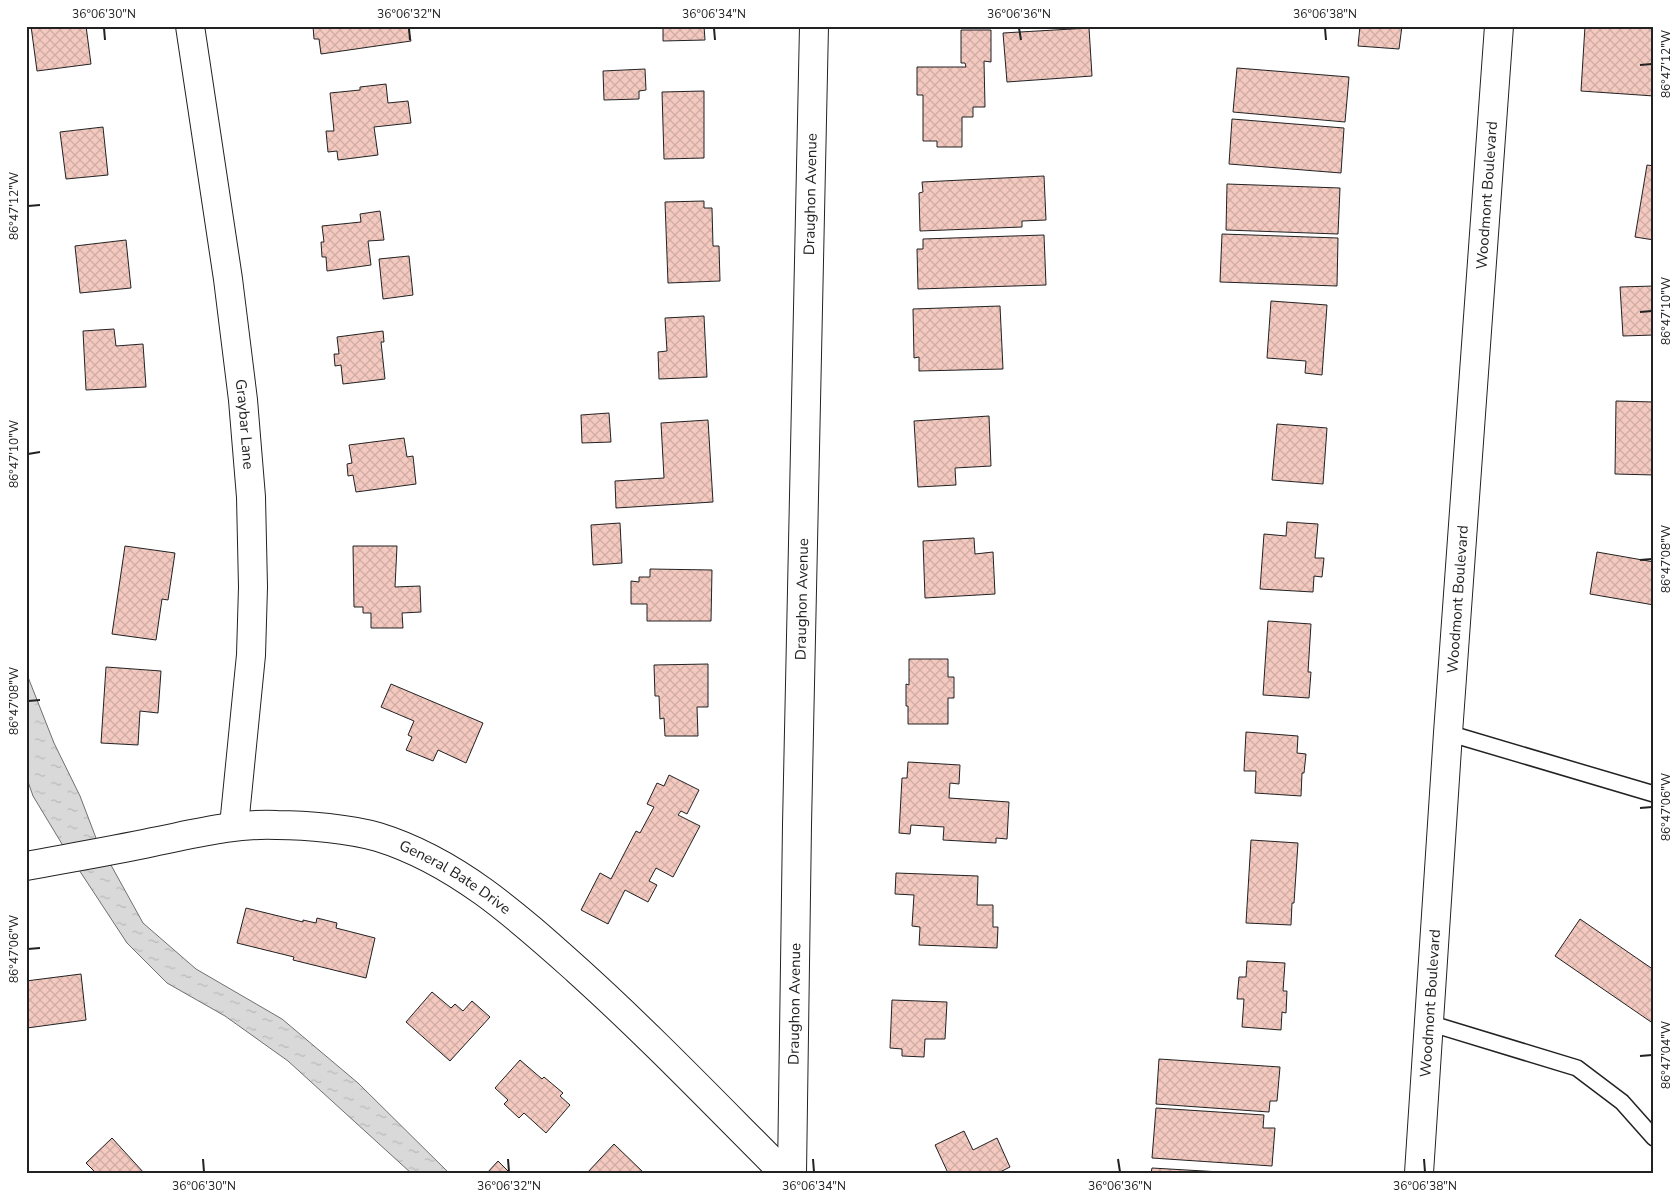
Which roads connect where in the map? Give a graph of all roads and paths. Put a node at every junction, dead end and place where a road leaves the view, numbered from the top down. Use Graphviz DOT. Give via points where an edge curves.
graph roads {
  1 [pos="190,26"];
  2 [pos="814,26"];
  3 [pos="1499,26"];
  4 [pos="1448,733"];
  5 [pos="1654,794"];
  6 [pos="234,826"];
  7 [pos="26,866"];
  8 [pos="1429,1023"];
  9 [pos="1654,1138"];
  10 [pos="784,1173"];
  11 [pos="792,1173"];
  12 [pos="1419,1173"];
  1 -- 6 [label="street, Graybar Lane" via="228,280 251,497 251,655"];
  2 -- 11 [label="street, Draughon Avenue"];
  3 -- 4 [label="street, Woodmont Boulevard"];
  4 -- 5 [label="lane"];
  4 -- 8 [label="street, Woodmont Boulevard"];
  6 -- 7 [label="street, General Bate Drive"];
  6 -- 10 [label="street, General Bate Drive" via="277,825 378,837 444,866 492,897 561,956 616,1006"];
  8 -- 9 [label="lane" via="1577,1068 1622,1102"];
  8 -- 12 [label="street, Woodmont Boulevard"];
}
